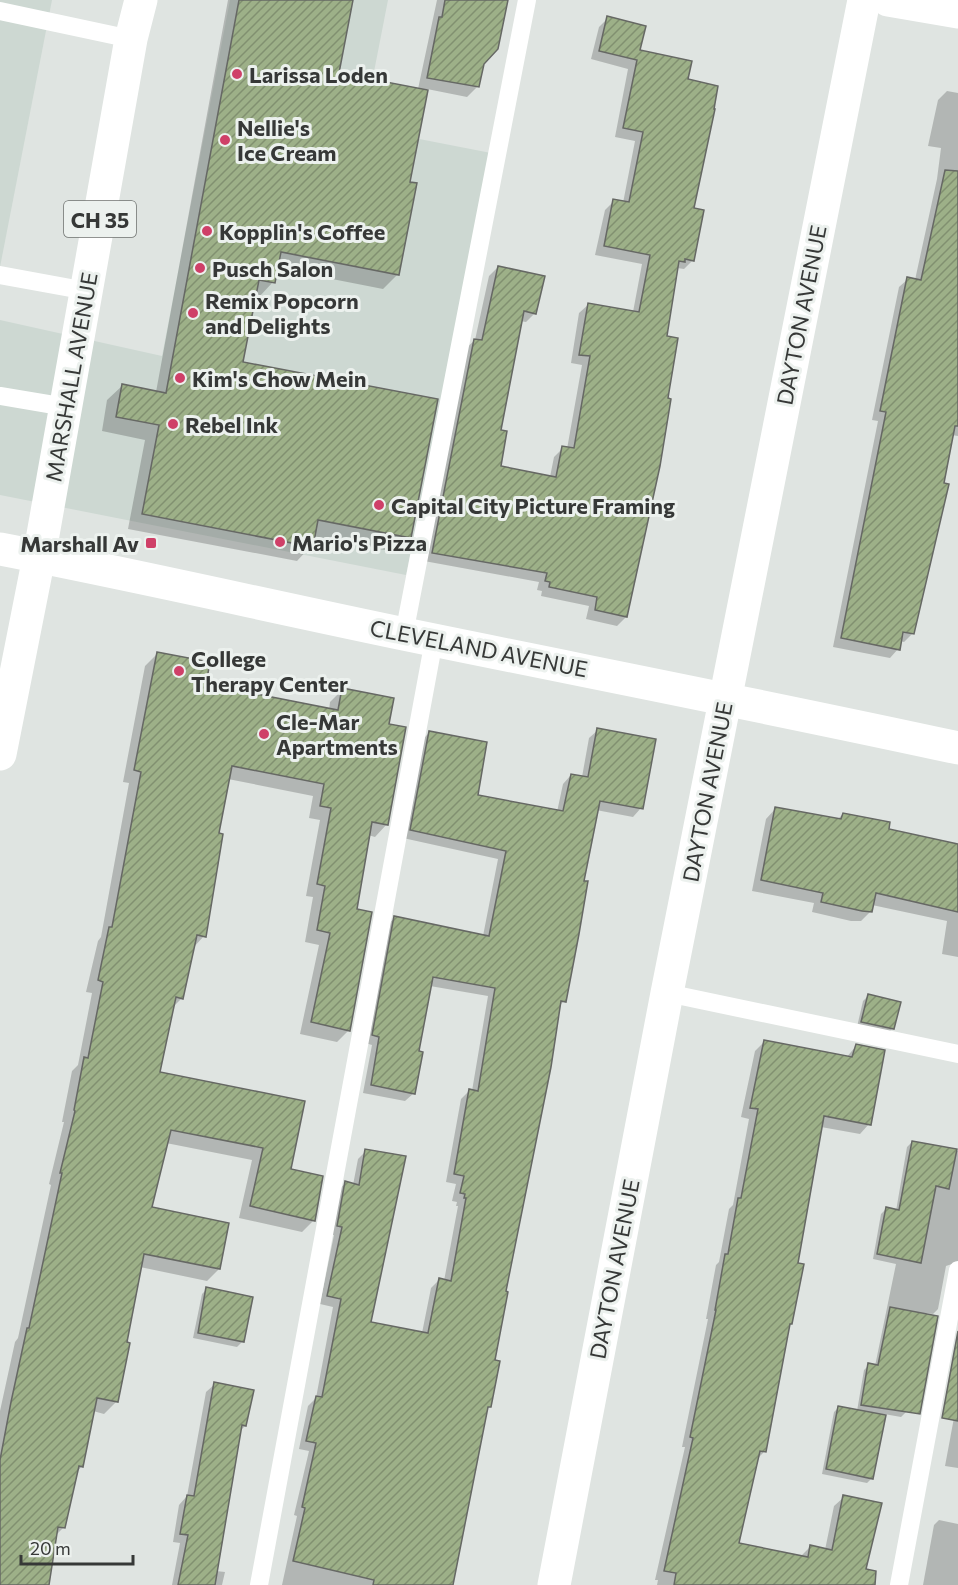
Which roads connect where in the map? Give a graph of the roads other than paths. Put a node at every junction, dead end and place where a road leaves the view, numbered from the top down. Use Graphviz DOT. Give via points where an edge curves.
graph roads {
  1 [pos="141,0"];
  2 [pos="528,0"];
  3 [pos="864,0"];
  4 [pos="888,0"];
  5 [pos="0,11"];
  6 [pos="958,12"];
  7 [pos="131,39"];
  8 [pos="0,275"];
  9 [pos="87,291"];
  10 [pos="0,396"];
  11 [pos="66,407"];
  12 [pos="0,549"];
  13 [pos="39,557"];
  14 [pos="419,637"];
  15 [pos="725,698"];
  16 [pos="958,748"];
  17 [pos="0,754"];
  18 [pos="667,993"];
  19 [pos="958,1054"];
  20 [pos="958,1270"];
  21 [pos="259,1585"];
  22 [pos="554,1585"];
  23 [pos="899,1585"];
  1 -- 7 [label="street, MARSHALL AVENUE / CH 35"];
  2 -- 14 [label="lane"];
  3 -- 15 [label="street, DAYTON AVENUE"];
  4 -- 6 [label="street"];
  5 -- 7 [label="lane"];
  7 -- 9 [label="street, MARSHALL AVENUE / CH 35"];
  8 -- 9 [label="lane"];
  9 -- 11 [label="street, MARSHALL AVENUE / CH 35"];
  10 -- 11 [label="lane"];
  11 -- 13 [label="street, MARSHALL AVENUE / CH 35"];
  12 -- 13 [label="street, CLEVELAND AVENUE"];
  13 -- 14 [label="street, CLEVELAND AVENUE"];
  13 -- 17 [label="street, MARSHALL AVENUE / CH 35"];
  14 -- 15 [label="street, CLEVELAND AVENUE"];
  14 -- 21 [label="lane"];
  15 -- 16 [label="street, CLEVELAND AVENUE"];
  15 -- 18 [label="street, DAYTON AVENUE"];
  18 -- 19 [label="lane"];
  18 -- 22 [label="street, DAYTON AVENUE"];
  20 -- 23 [label="lane"];
}
